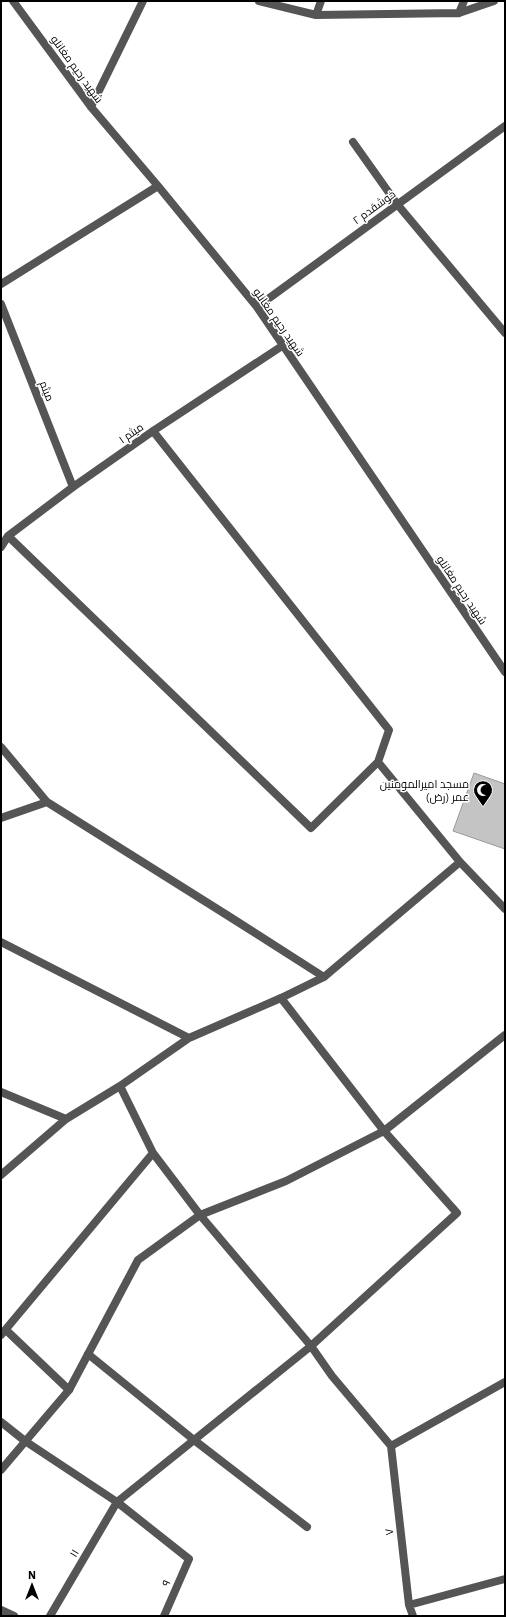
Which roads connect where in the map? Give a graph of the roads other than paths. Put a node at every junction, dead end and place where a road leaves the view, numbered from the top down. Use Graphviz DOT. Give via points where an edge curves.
graph roads {
  1 [pos="13,1"];
  2 [pos="143,1"];
  3 [pos="258,1"];
  4 [pos="321,1"];
  5 [pos="464,1"];
  6 [pos="494,1"];
  7 [pos="459,13"];
  8 [pos="316,15"];
  9 [pos="91,107"];
  10 [pos="505,126"];
  11 [pos="353,142"];
  12 [pos="158,186"];
  13 [pos="397,204"];
  14 [pos="1,284"];
  15 [pos="1,304"];
  16 [pos="257,307"];
  17 [pos="505,333"];
  18 [pos="282,346"];
  19 [pos="153,431"];
  20 [pos="73,487"];
  21 [pos="8,536"];
  22 [pos="1,547"];
  23 [pos="505,672"];
  24 [pos="1,747"];
  25 [pos="378,762"];
  26 [pos="47,802"];
  27 [pos="1,818"];
  28 [pos="460,862"];
  29 [pos="505,909"];
  30 [pos="1,942"];
  31 [pos="324,977"];
  32 [pos="282,998"];
  33 [pos="505,1035"];
  34 [pos="189,1038"];
  35 [pos="120,1086"];
  36 [pos="1,1092"];
  37 [pos="66,1119"];
  38 [pos="384,1131"];
  39 [pos="153,1153"];
  40 [pos="1,1175"];
  41 [pos="200,1215"];
  42 [pos="4,1333"];
  43 [pos="311,1346"];
  44 [pos="88,1354"];
  45 [pos="505,1382"];
  46 [pos="69,1390"];
  47 [pos="1,1422"];
  48 [pos="194,1440"];
  49 [pos="26,1441"];
  50 [pos="390,1446"];
  51 [pos="1,1470"];
  52 [pos="117,1502"];
  53 [pos="307,1527"];
  54 [pos="505,1579"];
  55 [pos="409,1605"];
  56 [pos="1,1610"];
  57 [pos="14,1616"];
  58 [pos="50,1616"];
  59 [pos="164,1616"];
  60 [pos="412,1616"];
  1 -- 9 [label="street, شهید رحیم مغانلو"];
  2 -- 9 [label="street"];
  3 -- 8 [label="street"];
  4 -- 8 [label="street"];
  5 -- 7 [label="street"];
  6 -- 7 [label="street"];
  7 -- 8 [label="street"];
  9 -- 12 [label="street, شهید رحیم مغانلو"];
  10 -- 13 [label="street, ۲ خوشقدم"];
  11 -- 13 [label="street"];
  12 -- 14 [label="street"];
  12 -- 16 [label="street, شهید رحیم مغانلو"];
  13 -- 16 [label="street, ۲ خوشقدم"];
  13 -- 17 [label="street"];
  15 -- 20 [label="street, میثم"];
  16 -- 18 [label="street, شهید رحیم مغانلو"];
  18 -- 19 [label="street, ۱ میثم"];
  18 -- 23 [label="street, شهید رحیم مغانلو"];
  19 -- 20 [label="street, ۱ میثم"];
  19 -- 25 [label="street" via="389,730"];
  20 -- 21 [label="street, ۱ میثم"];
  21 -- 22 [label="street, ۱ میثم"];
  21 -- 25 [label="street" via="311,828"];
  24 -- 26 [label="street"];
  25 -- 28 [label="street"];
  26 -- 27 [label="street"];
  26 -- 31 [label="street"];
  28 -- 29 [label="street"];
  28 -- 31 [label="street"];
  30 -- 34 [label="street"];
  31 -- 32 [label="street"];
  32 -- 34 [label="street"];
  32 -- 38 [label="street"];
  33 -- 38 [label="street"];
  34 -- 35 [label="street"];
  35 -- 37 [label="street"];
  35 -- 39 [label="street"];
  36 -- 37 [label="street"];
  37 -- 40 [label="street"];
  38 -- 41 [label="street" via="286,1181"];
  38 -- 43 [label="street" via="456,1213"];
  39 -- 41 [label="street"];
  39 -- 42 [label="street"];
  41 -- 43 [label="street"];
  41 -- 44 [label="street" via="138,1260"];
  42 -- 46 [label="street"];
  43 -- 48 [label="street"];
  43 -- 50 [label="street" via="332,1376"];
  44 -- 46 [label="street"];
  44 -- 48 [label="street"];
  45 -- 50 [label="street"];
  46 -- 49 [label="street"];
  47 -- 49 [label="street"];
  48 -- 52 [label="street"];
  48 -- 53 [label="street"];
  49 -- 51 [label="street"];
  49 -- 52 [label="street"];
  50 -- 55 [label="street, ۷"];
  52 -- 58 [label="street, ۱۱"];
  52 -- 59 [label="street, ۹" via="189,1559"];
  54 -- 55 [label="street"];
  55 -- 60 [label="street, ۷"];
  56 -- 57 [label="street"];
}
